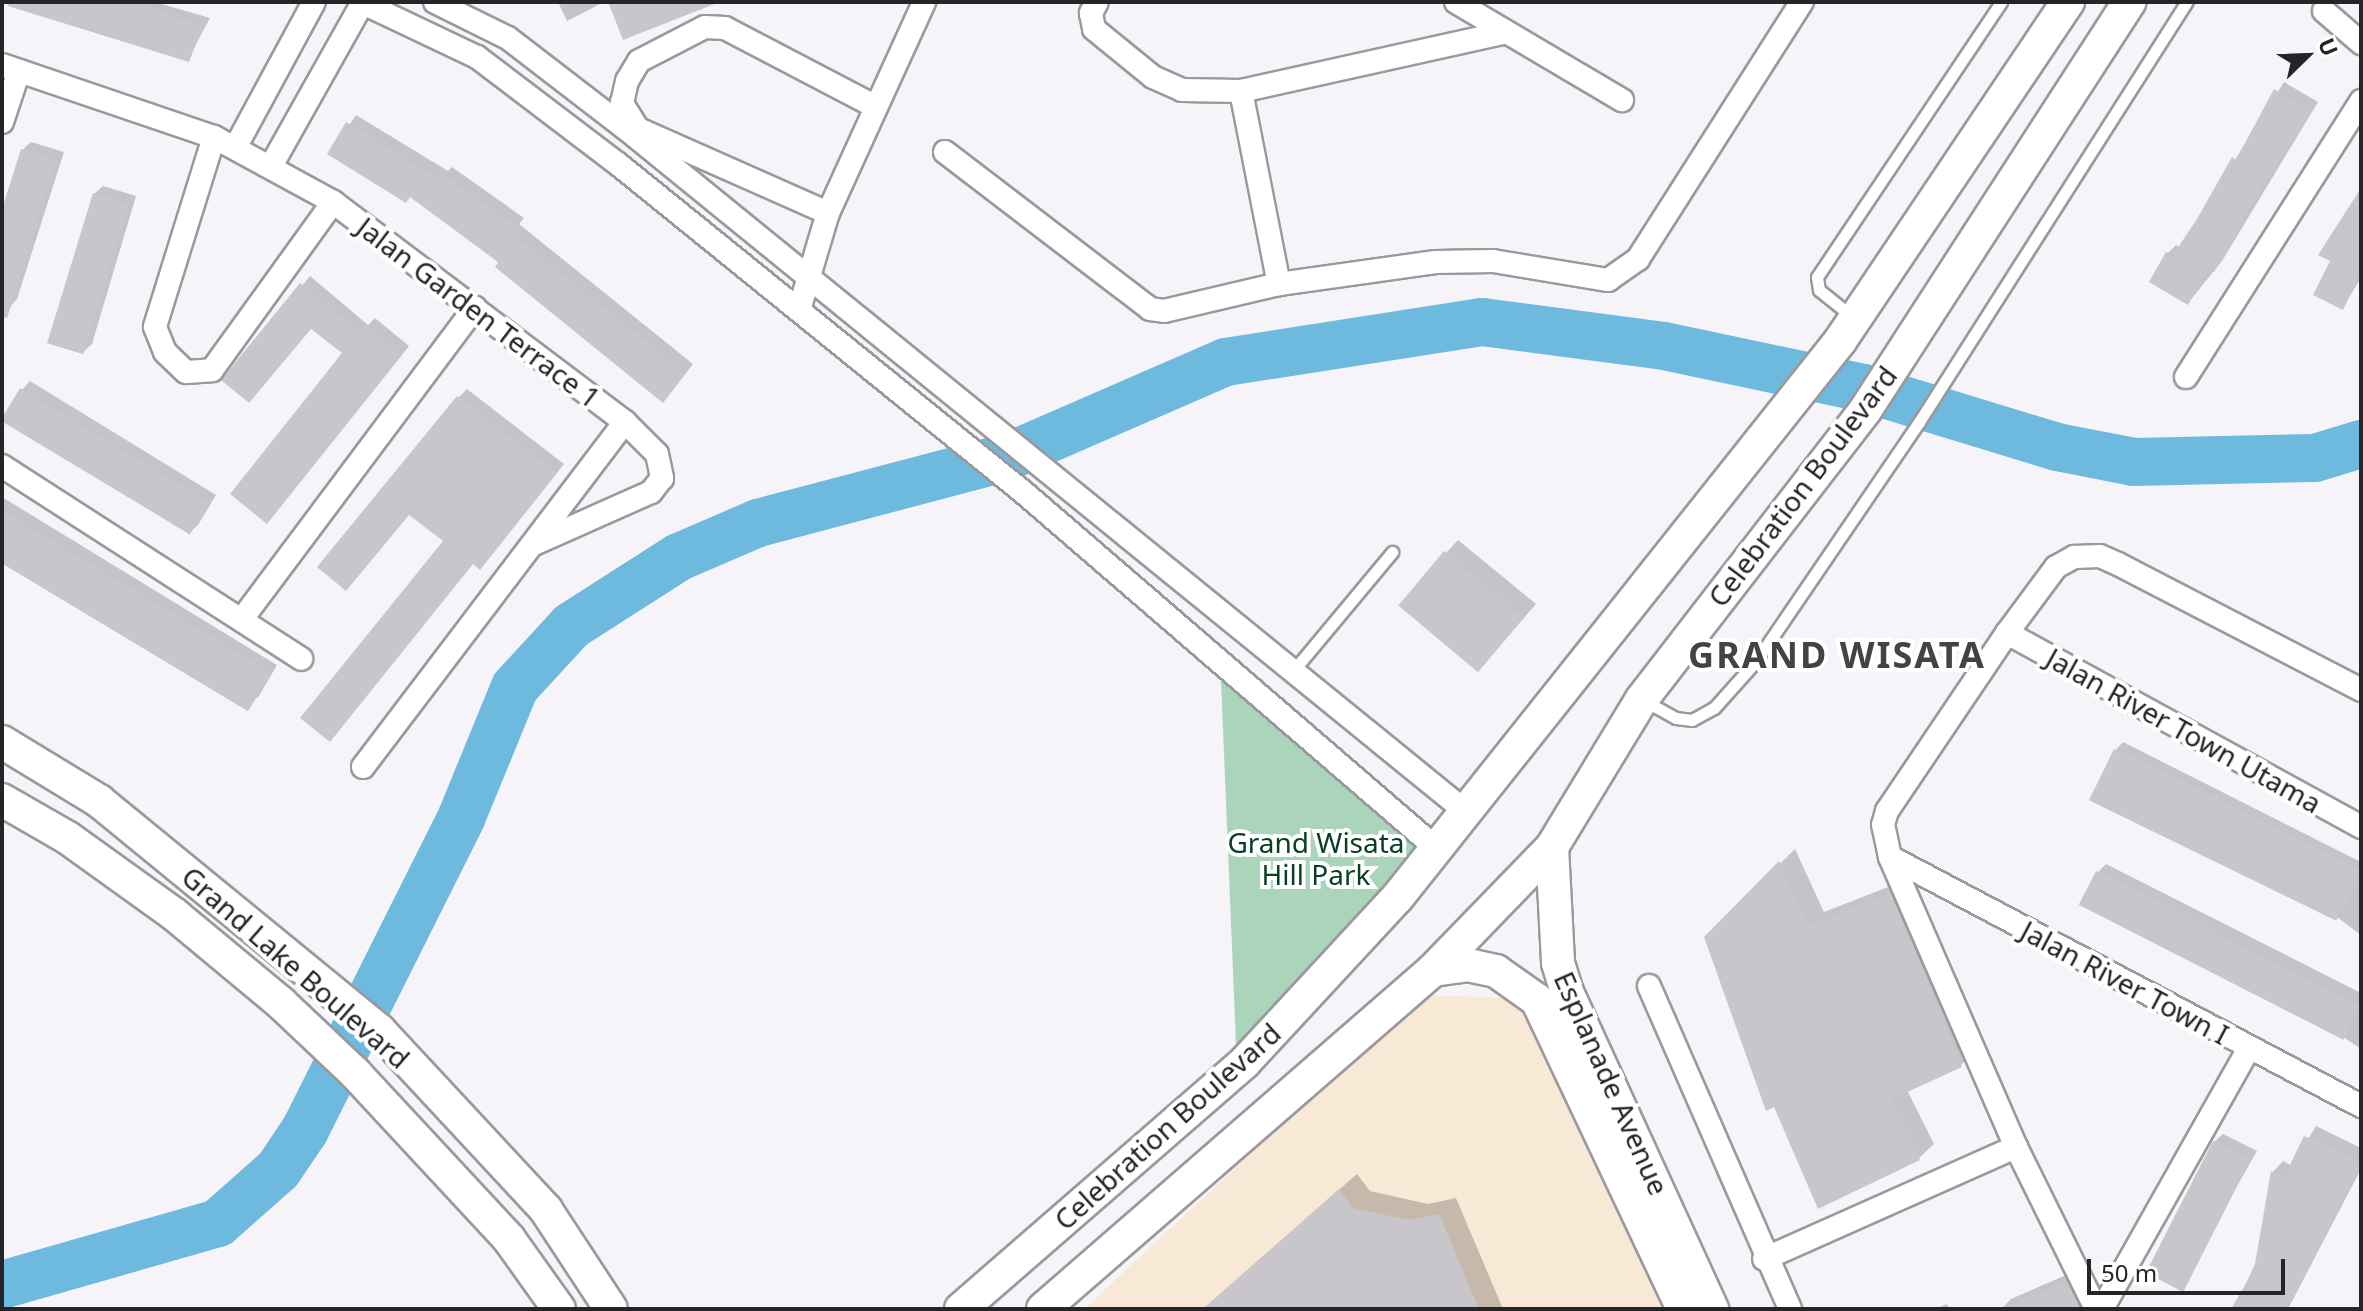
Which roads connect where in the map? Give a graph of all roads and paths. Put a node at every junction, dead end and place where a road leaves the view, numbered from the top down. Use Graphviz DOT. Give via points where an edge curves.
graph roads {
  1 [pos="314,2"];
  2 [pos="362,2"];
  3 [pos="435,2"];
  4 [pos="924,2"];
  5 [pos="1097,2"];
  6 [pos="1456,2"];
  7 [pos="2001,2"];
  8 [pos="2068,2"];
  9 [pos="2129,2"];
  10 [pos="2187,2"];
  11 [pos="1801,3"];
  12 [pos="2324,11"];
  13 [pos="1503,33"];
  14 [pos="2361,43"];
  15 [pos="11,68"];
  16 [pos="1241,91"];
  17 [pos="1622,100"];
  18 [pos="2361,101"];
  19 [pos="876,107"];
  20 [pos="2,122"];
  21 [pos="214,137"];
  22 [pos="235,148"];
  23 [pos="945,152"];
  24 [pos="271,166"];
  25 [pos="333,202"];
  26 [pos="828,213"];
  27 [pos="810,277"];
  28 [pos="1279,284"];
  29 [pos="475,307"];
  30 [pos="799,310"];
  31 [pos="1847,330"];
  32 [pos="2186,377"];
  33 [pos="625,422"];
  34 [pos="2,466"];
  35 [pos="534,544"];
  36 [pos="1392,552"];
  37 [pos="242,619"];
  38 [pos="2007,633"];
  39 [pos="301,659"];
  40 [pos="1293,671"];
  41 [pos="2361,690"];
  42 [pos="1642,699"];
  43 [pos="2,742"];
  44 [pos="363,767"];
  45 [pos="2,800"];
  46 [pos="1465,811"];
  47 [pos="2361,827"];
  48 [pos="1552,847"];
  49 [pos="1437,849"];
  50 [pos="1890,857"];
  51 [pos="1433,970"];
  52 [pos="1649,986"];
  53 [pos="2249,1048"];
  54 [pos="2361,1106"];
  55 [pos="2016,1147"];
  56 [pos="1764,1259"];
  57 [pos="1043,1308"];
  58 [pos="559,1309"];
  59 [pos="611,1309"];
  60 [pos="961,1309"];
  61 [pos="1683,1309"];
  62 [pos="1712,1309"];
  63 [pos="1790,1309"];
  64 [pos="2099,1309"];
  1 -- 22 [label="street"];
  2 -- 24 [label="street"];
  2 -- 30 [label="street" via="477,57"];
  3 -- 27 [label="street" via="508,38"];
  4 -- 19 [label="street"];
  5 -- 16 [label="street" via="1091,13 1094,29 1153,77 1182,90"];
  6 -- 13 [label="street"];
  7 -- 31 [label="lane" via="1817,277 1816,287"];
  8 -- 31 [label="street, Celebration Boulevard"];
  9 -- 42 [label="street, Celebration Boulevard" via="1866,409"];
  10 -- 42 [label="lane" via="1919,422 1756,661 1714,708 1692,720 1676,718"];
  11 -- 28 [label="street" via="1638,259 1619,276 1594,280 1493,261 1435,262"];
  12 -- 14 [label="street"];
  13 -- 16 [label="street"];
  13 -- 17 [label="street"];
  15 -- 20 [label="street"];
  15 -- 21 [label="street, Jalan Garden Terrace 1"];
  16 -- 28 [label="street"];
  18 -- 32 [label="street"];
  19 -- 26 [label="street"];
  19 -- 26 [label="street" via="725,28 705,27 639,61 627,81 622,103 638,129"];
  21 -- 22 [label="street, Jalan Garden Terrace 1"];
  21 -- 25 [label="street" via="155,327 165,352 186,372 212,370"];
  22 -- 24 [label="street, Jalan Garden Terrace 1"];
  23 -- 28 [label="street" via="1150,309 1180,311"];
  24 -- 25 [label="street, Jalan Garden Terrace 1"];
  25 -- 29 [label="street, Jalan Garden Terrace 1"];
  26 -- 27 [label="street"];
  27 -- 30 [label="street"];
  27 -- 40 [label="street"];
  29 -- 33 [label="street, Jalan Garden Terrace 1"];
  29 -- 37 [label="street"];
  30 -- 49 [label="street" via="1022,491"];
  31 -- 46 [label="street, Celebration Boulevard"];
  33 -- 35 [label="street"];
  33 -- 35 [label="street, Jalan Garden Terrace 1" via="657,454 662,478 635,501"];
  34 -- 37 [label="street"];
  35 -- 44 [label="street"];
  36 -- 40 [label="lane"];
  37 -- 39 [label="street"];
  38 -- 41 [label="street" via="2056,567 2074,557 2100,556"];
  38 -- 47 [label="street, Jalan River Town Utama"];
  38 -- 50 [label="street" via="1887,811 1883,825"];
  40 -- 46 [label="street"];
  42 -- 48 [label="street, Celebration Boulevard"];
  43 -- 59 [label="street, Grand Lake Boulevard" via="99,801 379,1030 546,1210"];
  45 -- 58 [label="street, Grand Lake Boulevard" via="68,838 175,915 281,1003 355,1073 509,1239"];
  46 -- 49 [label="street, Celebration Boulevard"];
  48 -- 51 [label="street, Celebration Boulevard"];
  48 -- 62 [label="street, Esplanade Avenue" via="1558,963 1567,992"];
  49 -- 60 [label="street, Celebration Boulevard" via="1244,1063"];
  50 -- 53 [label="street, Jalan River Town I"];
  50 -- 55 [label="street"];
  51 -- 57 [label="street, Celebration Boulevard"];
  51 -- 61 [label="street, Esplanade Avenue" via="1468,965 1496,971 1537,1000"];
  52 -- 56 [label="street"];
  53 -- 54 [label="street, Jalan River Town I"];
  53 -- 64 [label="street"];
  55 -- 56 [label="street"];
  55 -- 64 [label="street"];
  56 -- 63 [label="street"];
}
